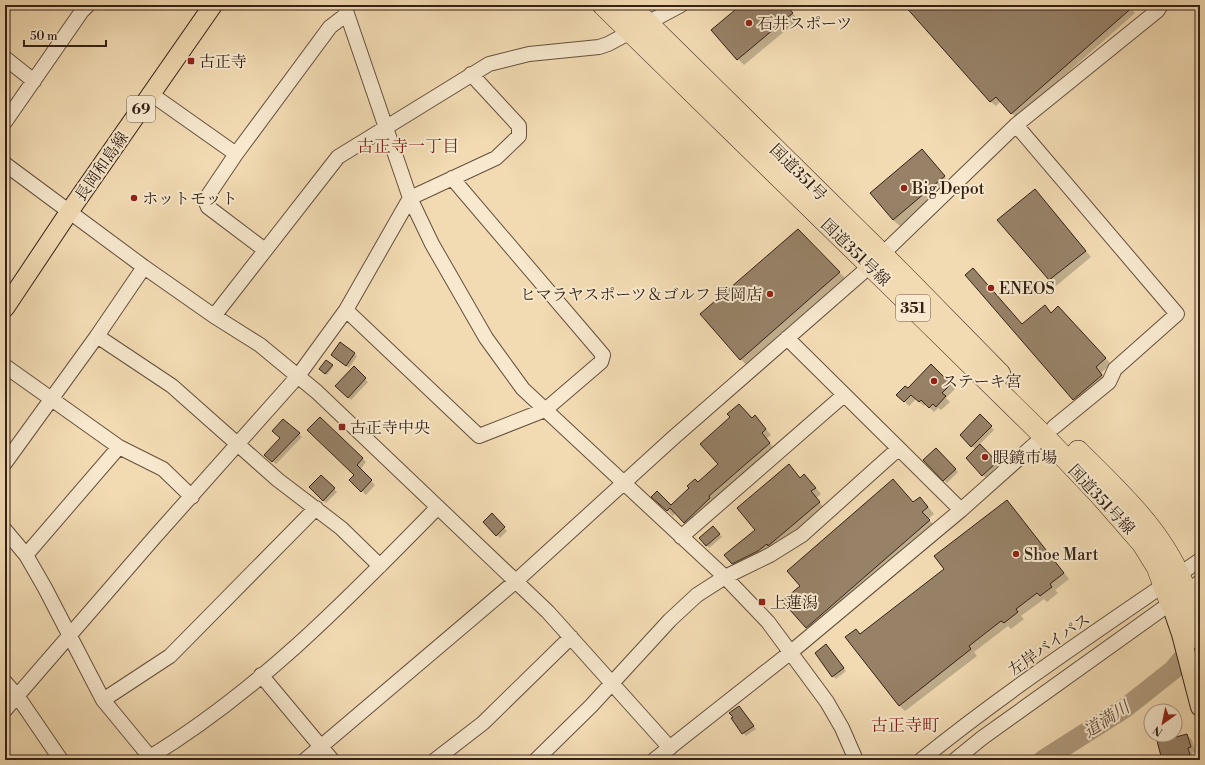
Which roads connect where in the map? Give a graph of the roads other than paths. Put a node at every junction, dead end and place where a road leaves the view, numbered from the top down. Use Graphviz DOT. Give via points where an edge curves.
graph roads {
  1 [pos="88,5"];
  2 [pos="212,5"];
  3 [pos="603,5"];
  4 [pos="630,5"];
  5 [pos="681,5"];
  6 [pos="1161,5"];
  7 [pos="345,10"];
  8 [pos="639,28"];
  9 [pos="5,58"];
  10 [pos="471,74"];
  11 [pos="34,81"];
  12 [pos="151,94"];
  13 [pos="5,122"];
  14 [pos="1016,125"];
  15 [pos="385,127"];
  16 [pos="236,154"];
  17 [pos="5,164"];
  18 [pos="452,178"];
  19 [pos="410,198"];
  20 [pos="69,212"];
  21 [pos="265,250"];
  22 [pos="876,261"];
  23 [pos="144,267"];
  24 [pos="5,308"];
  25 [pos="346,310"];
  26 [pos="214,316"];
  27 [pos="97,336"];
  28 [pos="787,338"];
  29 [pos="5,366"];
  30 [pos="298,376"];
  31 [pos="844,394"];
  32 [pos="51,399"];
  33 [pos="545,410"];
  34 [pos="1049,432"];
  35 [pos="237,444"];
  36 [pos="119,447"];
  37 [pos="898,449"];
  38 [pos="5,462"];
  39 [pos="623,483"];
  40 [pos="192,497"];
  41 [pos="438,507"];
  42 [pos="316,508"];
  43 [pos="961,510"];
  44 [pos="5,530"];
  45 [pos="681,537"];
  46 [pos="26,556"];
  47 [pos="1200,560"];
  48 [pos="380,566"];
  49 [pos="725,577"];
  50 [pos="516,581"];
  51 [pos="1180,587"];
  52 [pos="69,635"];
  53 [pos="571,637"];
  54 [pos="1200,641"];
  55 [pos="791,652"];
  56 [pos="261,675"];
  57 [pos="5,682"];
  58 [pos="613,683"];
  59 [pos="18,697"];
  60 [pos="104,700"];
  61 [pos="1200,707"];
  62 [pos="5,710"];
  63 [pos="321,747"];
  64 [pos="670,748"];
  65 [pos="147,759"];
  66 [pos="61,760"];
  67 [pos="305,760"];
  68 [pos="332,760"];
  69 [pos="435,760"];
  70 [pos="536,760"];
  71 [pos="654,760"];
  72 [pos="856,760"];
  73 [pos="921,760"];
  74 [pos="955,760"];
  1 -- 11 [label="street"];
  2 -- 12 [label="main road, 長岡和島線 / 69"];
  3 -- 8 [label="highway, 351"];
  4 -- 8 [label="highway, 国道351号 / 351"];
  5 -- 8 [label="street"];
  6 -- 14 [label="street" via="1157,11"];
  7 -- 15 [label="street" via="381,109"];
  7 -- 16 [label="street"];
  8 -- 10 [label="street" via="599,47 530,54 489,64"];
  8 -- 22 [label="highway, 国道351号 / 351"];
  9 -- 11 [label="street"];
  10 -- 15 [label="street"];
  10 -- 18 [label="street" via="519,126 519,136 496,158"];
  11 -- 13 [label="street"];
  12 -- 16 [label="street"];
  12 -- 20 [label="main road, 長岡和島線 / 69"];
  14 -- 22 [label="street"];
  14 -- 34 [label="street" via="1177,314 1115,370 1109,382"];
  15 -- 19 [label="street"];
  15 -- 21 [label="street" via="338,157"];
  16 -- 21 [label="street" via="205,200 208,207"];
  17 -- 20 [label="street"];
  18 -- 19 [label="street"];
  18 -- 33 [label="street" via="603,356 602,362"];
  19 -- 25 [label="street"];
  19 -- 33 [label="street" via="432,244 486,338 523,389"];
  20 -- 23 [label="street"];
  20 -- 24 [label="main road, 長岡和島線 / 69"];
  21 -- 26 [label="street"];
  22 -- 28 [label="street"];
  22 -- 34 [label="highway, 国道351号 / 351"];
  23 -- 26 [label="street"];
  23 -- 27 [label="street"];
  25 -- 30 [label="street"];
  25 -- 33 [label="street" via="479,436"];
  26 -- 30 [label="street" via="260,345"];
  27 -- 32 [label="street"];
  27 -- 35 [label="street" via="172,386"];
  28 -- 31 [label="street"];
  28 -- 39 [label="street"];
  29 -- 32 [label="street"];
  30 -- 35 [label="street"];
  30 -- 41 [label="street" via="341,413"];
  31 -- 37 [label="street"];
  31 -- 45 [label="street"];
  32 -- 36 [label="street"];
  32 -- 38 [label="street"];
  33 -- 39 [label="street"];
  34 -- 43 [label="street"];
  34 -- 51 [label="highway, 国道351号 / 351" via="1144,518"];
  35 -- 40 [label="street"];
  35 -- 42 [label="street" via="278,480"];
  36 -- 40 [label="street" via="163,469"];
  36 -- 46 [label="street"];
  37 -- 43 [label="street"];
  37 -- 49 [label="street" via="802,535 770,555"];
  39 -- 45 [label="street"];
  39 -- 50 [label="street"];
  40 -- 52 [label="street"];
  41 -- 48 [label="street"];
  41 -- 50 [label="street"];
  42 -- 48 [label="street"];
  42 -- 60 [label="street" via="170,656"];
  43 -- 55 [label="street"];
  44 -- 46 [label="street"];
  45 -- 49 [label="street"];
  46 -- 52 [label="street"];
  47 -- 51 [label="street, 左岸バイパス"];
  48 -- 56 [label="street" via="327,620"];
  49 -- 55 [label="street" via="768,622"];
  49 -- 58 [label="street" via="697,595 670,620"];
  50 -- 53 [label="street"];
  50 -- 63 [label="street"];
  51 -- 54 [label="main road"];
  51 -- 61 [label="main road" via="1180,634"];
  51 -- 73 [label="street, 左岸バイパス" via="1006,695 962,726"];
  51 -- 74 [label="street, 左岸バイパス"];
  52 -- 59 [label="street"];
  52 -- 60 [label="street"];
  53 -- 58 [label="street"];
  53 -- 69 [label="street" via="484,723"];
  55 -- 64 [label="street"];
  55 -- 72 [label="street" via="827,702"];
  56 -- 63 [label="street"];
  56 -- 65 [label="street" via="217,713"];
  57 -- 59 [label="street"];
  58 -- 64 [label="street"];
  58 -- 70 [label="street"];
  59 -- 62 [label="street"];
  59 -- 66 [label="street"];
  60 -- 65 [label="street"];
  63 -- 67 [label="street"];
  63 -- 68 [label="street"];
  64 -- 71 [label="street"];
}
